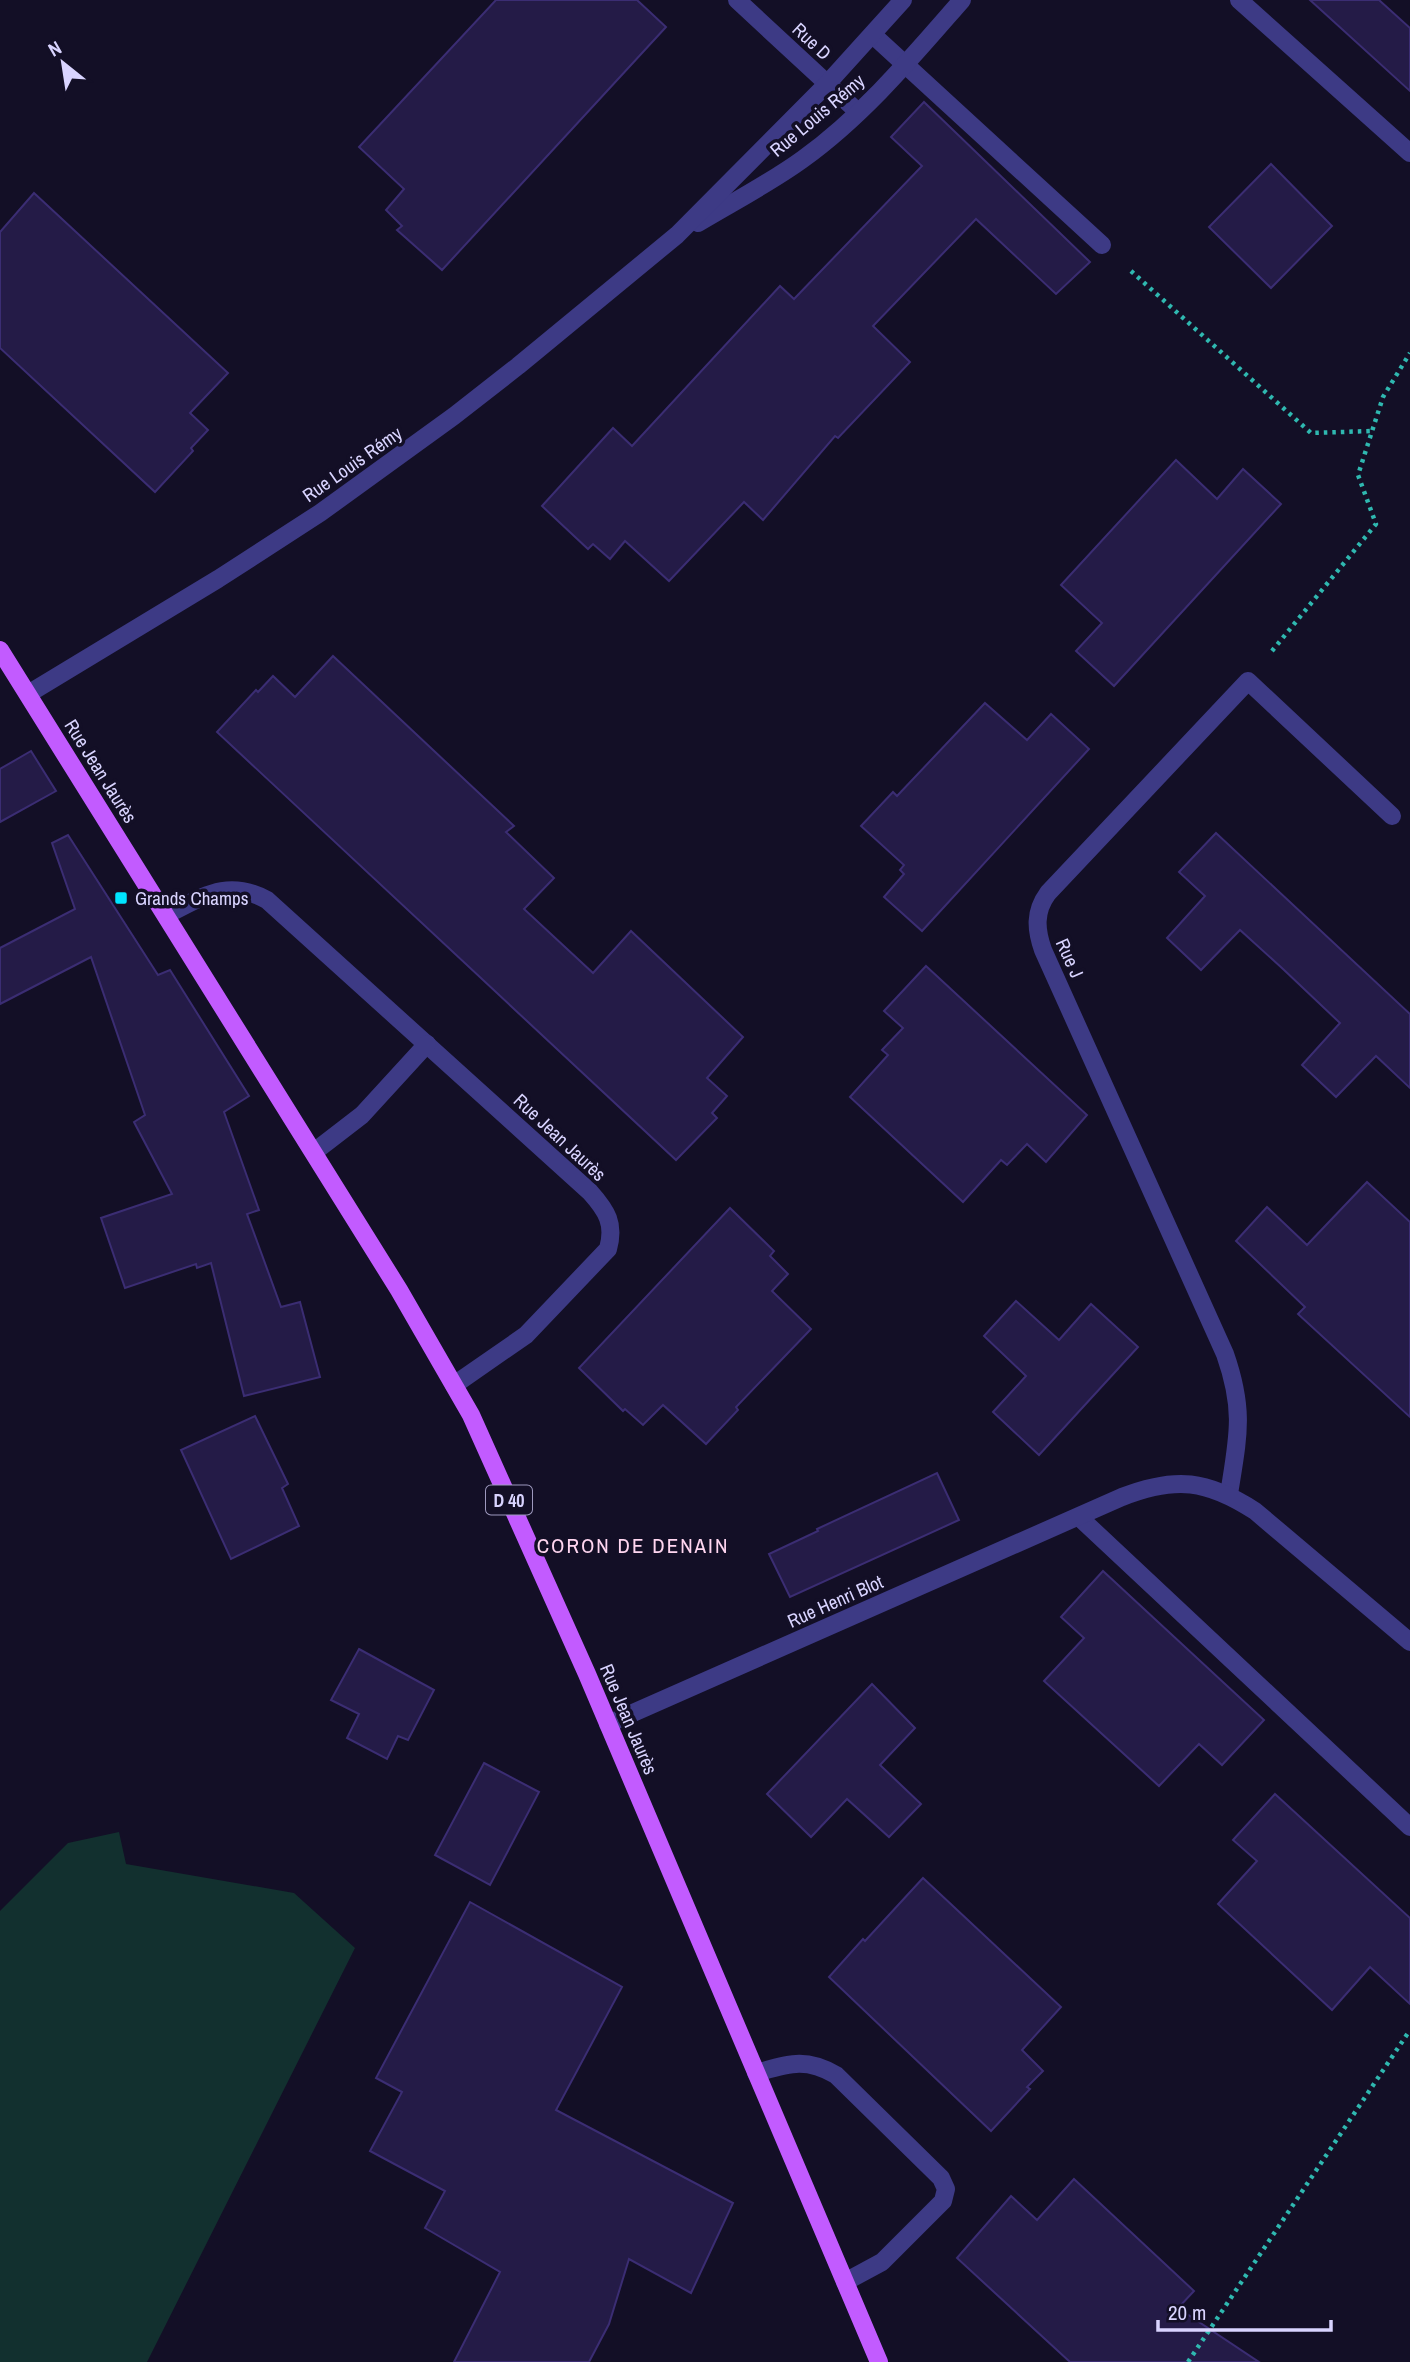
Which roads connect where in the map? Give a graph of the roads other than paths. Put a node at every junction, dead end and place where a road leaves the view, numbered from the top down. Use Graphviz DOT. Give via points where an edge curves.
graph roads {
  1 [pos="737,0"];
  2 [pos="903,0"];
  3 [pos="962,0"];
  4 [pos="1239,0"];
  5 [pos="873,35"];
  6 [pos="905,66"];
  7 [pos="827,84"];
  8 [pos="858,112"];
  9 [pos="1410,153"];
  10 [pos="677,235"];
  11 [pos="1102,245"];
  12 [pos="0,650"];
  13 [pos="29,694"];
  14 [pos="1392,816"];
  15 [pos="166,915"];
  16 [pos="427,1044"];
  17 [pos="314,1153"];
  18 [pos="454,1385"];
  19 [pos="1229,1494"];
  20 [pos="1079,1517"];
  21 [pos="1410,1642"];
  22 [pos="608,1724"];
  23 [pos="1410,1828"];
  24 [pos="756,2073"];
  25 [pos="845,2282"];
  26 [pos="879,2362"];
  1 -- 7 [label="street, Rue D"];
  2 -- 5 [label="street, Rue Louis Rémy"];
  3 -- 6 [label="street, Rue Louis Rémy"];
  4 -- 9 [label="street"];
  5 -- 6 [label="street"];
  5 -- 7 [label="street, Rue Louis Rémy"];
  6 -- 8 [label="street, Rue Louis Rémy"];
  6 -- 11 [label="street"];
  7 -- 8 [label="street, Rue D"];
  7 -- 10 [label="street, Rue Louis Rémy"];
  8 -- 10 [label="street, Rue Louis Rémy" via="804,159"];
  10 -- 13 [label="street, Rue Louis Rémy" via="518,366 371,477 228,573"];
  12 -- 13 [label="main road, Rue Jean Jaurès / D 40"];
  13 -- 15 [label="main road, Rue Jean Jaurès / D 40"];
  14 -- 19 [label="street, Rue J" via="1248,681 1039,907 1039,939 1234,1379 1240,1428"];
  15 -- 16 [label="street, Rue Jean Jaurès" via="216,891 251,891 267,900"];
  15 -- 17 [label="main road, Rue Jean Jaurès / D 40"];
  16 -- 17 [label="street" via="362,1115"];
  16 -- 18 [label="street, Rue Jean Jaurès" via="590,1192 611,1222 608,1250 593,1267 526,1335"];
  17 -- 18 [label="main road, Rue Jean Jaurès / D 40"];
  18 -- 22 [label="main road, Rue Jean Jaurès / D 40"];
  19 -- 20 [label="street, Rue Henri Blot" via="1171,1483 1146,1487"];
  19 -- 21 [label="street, Rue Henri Blot"];
  20 -- 22 [label="street, Rue Henri Blot"];
  20 -- 23 [label="street"];
  22 -- 24 [label="main road, Rue Jean Jaurès / D 40"];
  24 -- 25 [label="main road, Rue Jean Jaurès / D 40"];
  24 -- 25 [label="street" via="800,2062 820,2065 836,2075 941,2178 946,2189 943,2201 882,2262"];
  25 -- 26 [label="main road, Rue Jean Jaurès / D 40"];
}
